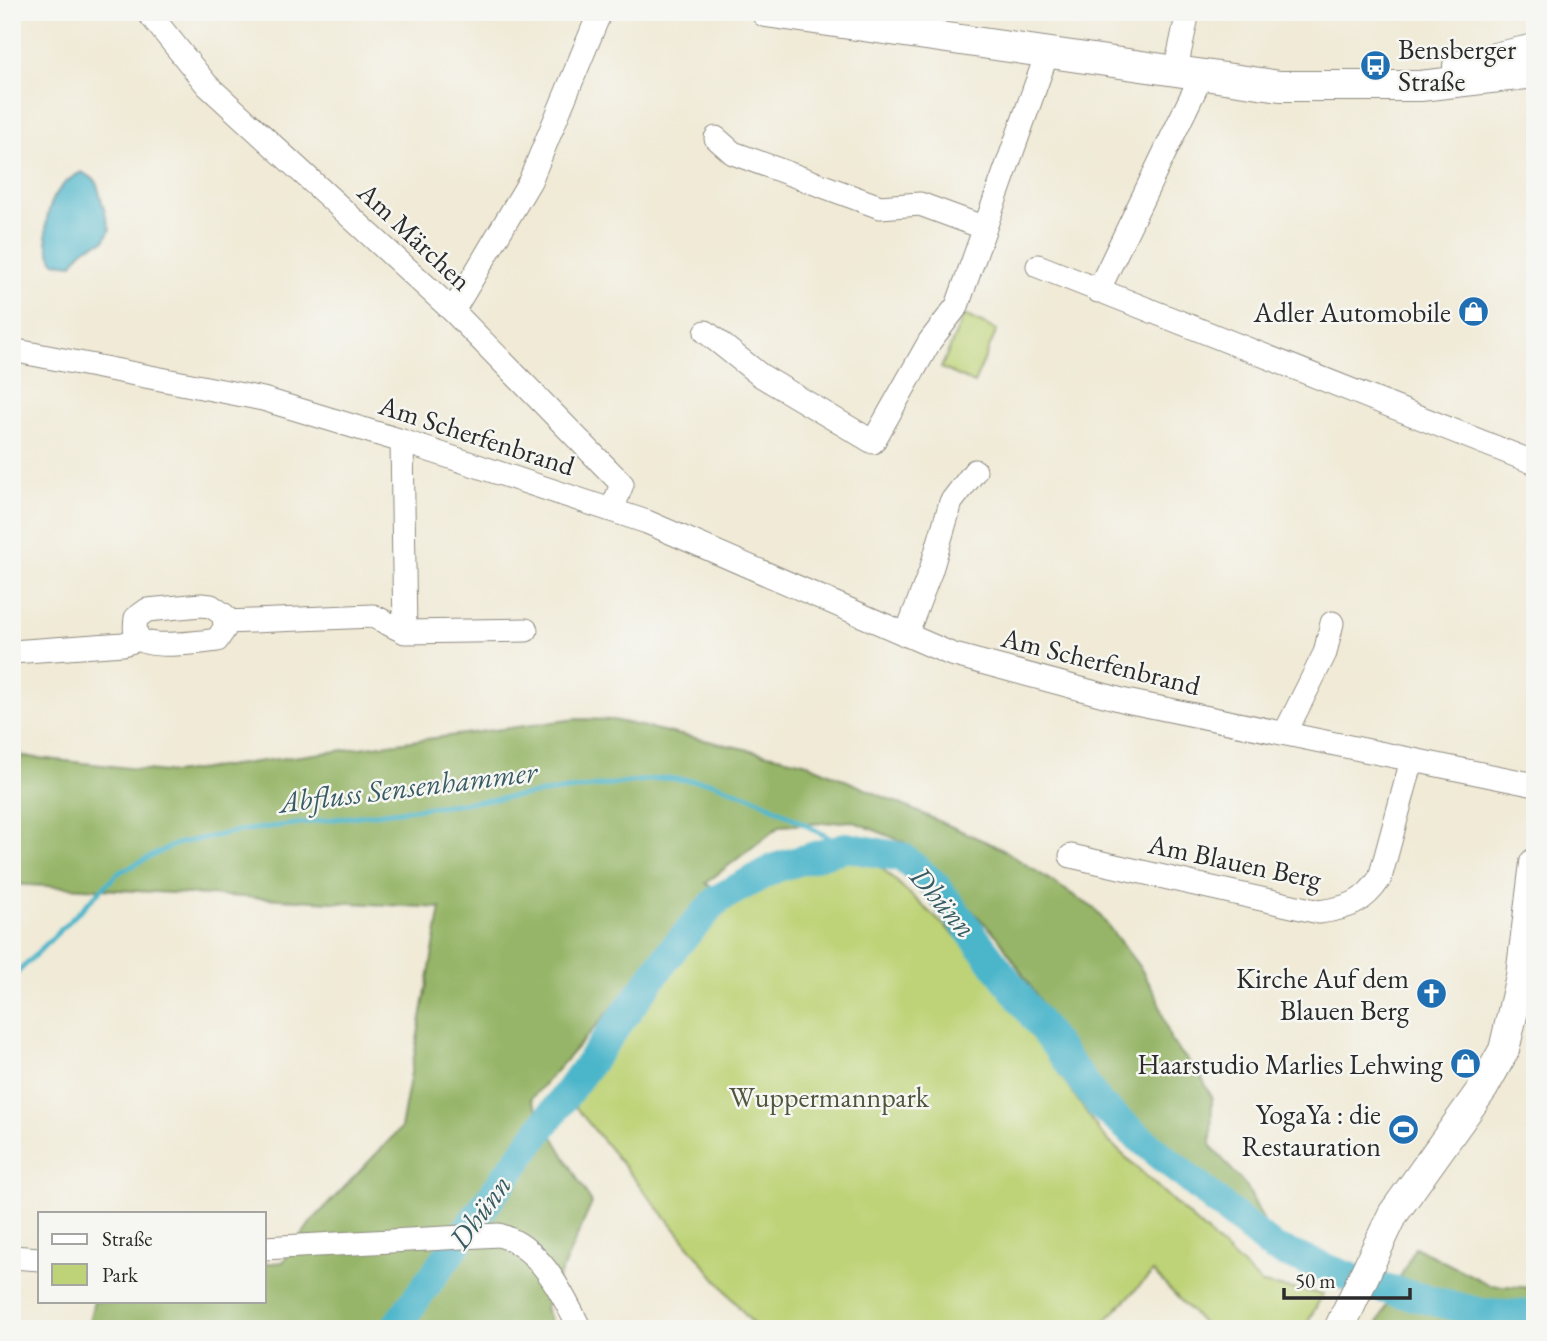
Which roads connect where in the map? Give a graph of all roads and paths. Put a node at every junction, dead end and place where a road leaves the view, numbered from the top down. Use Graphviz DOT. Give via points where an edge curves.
graph roads {
  1 [pos="148,12"];
  2 [pos="600,12"];
  3 [pos="766,12"];
  4 [pos="1188,12"];
  5 [pos="1535,50"];
  6 [pos="1048,51"];
  7 [pos="1535,73"];
  8 [pos="1188,75"];
  9 [pos="1376,85"];
  10 [pos="716,138"];
  11 [pos="985,228"];
  12 [pos="1038,266"];
  13 [pos="1098,291"];
  14 [pos="453,311"];
  15 [pos="706,332"];
  16 [pos="12,350"];
  17 [pos="402,441"];
  18 [pos="1535,463"];
  19 [pos="975,471"];
  20 [pos="612,510"];
  21 [pos="226,622"];
  22 [pos="1332,623"];
  23 [pos="526,631"];
  24 [pos="405,632"];
  25 [pos="906,635"];
  26 [pos="140,639"];
  27 [pos="12,652"];
  28 [pos="1285,733"];
  29 [pos="1412,760"];
  30 [pos="1535,785"];
  31 [pos="1071,856"];
  32 [pos="1535,863"];
  33 [pos="266,1248"];
  34 [pos="12,1257"];
  35 [pos="38,1259"];
  36 [pos="1342,1321"];
  37 [pos="580,1329"];
  1 -- 14 [label="street, Am Märchen" via="206,85"];
  2 -- 14 [label="street" via="530,181"];
  3 -- 6 [label="main road"];
  4 -- 8 [label="street"];
  5 -- 9 [label="main road" via="1418,72"];
  6 -- 8 [label="main road"];
  6 -- 11 [label="street"];
  7 -- 9 [label="main road" via="1447,84"];
  8 -- 9 [label="main road" via="1280,86"];
  8 -- 13 [label="street"];
  10 -- 11 [label="street" via="733,153 880,207 920,204"];
  11 -- 15 [label="street" via="957,306 930,341 873,442 760,375"];
  12 -- 13 [label="street"];
  13 -- 18 [label="street"];
  14 -- 20 [label="street, Am Märchen" via="622,484"];
  16 -- 17 [label="street, Am Scherfenbrand" via="263,399"];
  17 -- 20 [label="street, Am Scherfenbrand"];
  17 -- 24 [label="street"];
  19 -- 25 [label="street" via="951,502"];
  20 -- 25 [label="street, Am Scherfenbrand"];
  21 -- 24 [label="street" via="373,616"];
  21 -- 26 [label="street" via="217,640 153,644"];
  21 -- 26 [label="street" via="211,606 147,610 136,618"];
  22 -- 28 [label="street" via="1325,653"];
  23 -- 24 [label="street"];
  25 -- 28 [label="street, Am Scherfenbrand" via="951,654 1126,701"];
  26 -- 27 [label="street"];
  28 -- 29 [label="street, Am Scherfenbrand"];
  29 -- 30 [label="street, Am Scherfenbrand"];
  29 -- 31 [label="street, Am Blauen Berg" via="1380,878 1369,894 1351,907 1320,912"];
  32 -- 36 [label="main road" via="1521,976 1504,1050 1393,1213"];
  33 -- 37 [label="street" via="499,1235 516,1240 538,1259"];
  34 -- 35 [label="street"];
}
